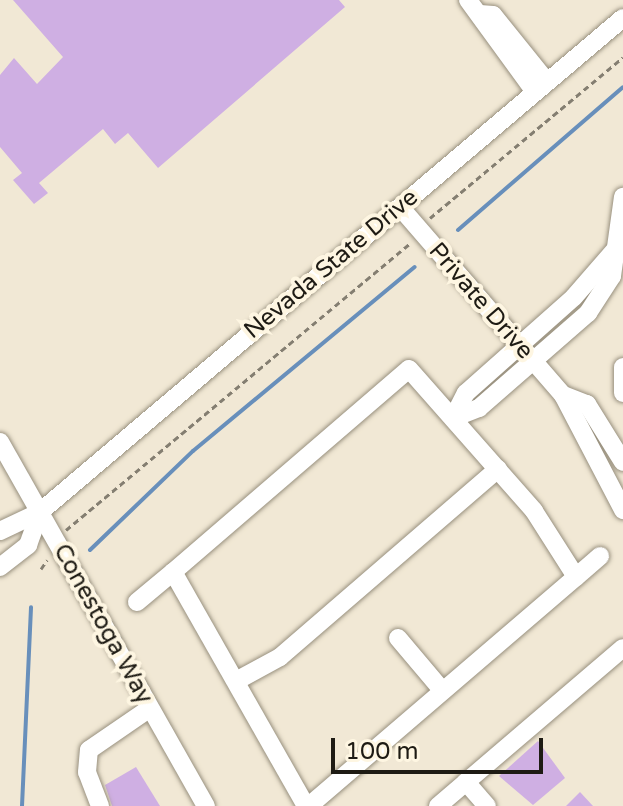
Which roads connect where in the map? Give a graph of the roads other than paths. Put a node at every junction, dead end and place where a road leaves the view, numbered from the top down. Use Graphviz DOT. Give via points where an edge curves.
graph roads {
  1 [pos="497,0"];
  2 [pos="474,7"];
  3 [pos="623,18"];
  4 [pos="541,87"];
  5 [pos="623,197"];
  6 [pos="400,207"];
  7 [pos="616,248"];
  8 [pos="520,346"];
  9 [pos="533,361"];
  10 [pos="623,367"];
  11 [pos="475,385"];
  12 [pos="623,393"];
  13 [pos="563,395"];
  14 [pos="488,400"];
  15 [pos="453,418"];
  16 [pos="0,442"];
  17 [pos="623,462"];
  18 [pos="498,469"];
  19 [pos="623,510"];
  20 [pos="40,512"];
  21 [pos="0,531"];
  22 [pos="600,556"];
  23 [pos="0,567"];
  24 [pos="173,572"];
  25 [pos="576,577"];
  26 [pos="137,602"];
  27 [pos="398,638"];
  28 [pos="623,648"];
  29 [pos="236,681"];
  30 [pos="442,690"];
  31 [pos="150,708"];
  32 [pos="466,782"];
  33 [pos="100,806"];
  34 [pos="206,806"];
  35 [pos="307,806"];
  36 [pos="438,806"];
  37 [pos="487,806"];
  1 -- 2 [label="street"];
  2 -- 4 [label="street" via="480,25"];
  3 -- 4 [label="street, Nevada State Drive"];
  4 -- 6 [label="street, Nevada State Drive"];
  5 -- 7 [label="street"];
  6 -- 8 [label="street, Private Drive"];
  6 -- 20 [label="street, Nevada State Drive"];
  7 -- 8 [label="street"];
  7 -- 9 [label="street" via="605,291"];
  8 -- 9 [label="street, Private Drive"];
  8 -- 11 [label="street"];
  9 -- 13 [label="street, Private Drive"];
  9 -- 14 [label="street"];
  10 -- 12 [label="street"];
  11 -- 14 [label="street"];
  11 -- 15 [label="street"];
  13 -- 17 [label="street, Private Drive" via="587,404"];
  13 -- 19 [label="street, Private Drive"];
  14 -- 15 [label="street"];
  15 -- 18 [label="street"];
  15 -- 24 [label="street" via="409,369"];
  16 -- 20 [label="street, Conestoga Way"];
  18 -- 25 [label="street"];
  18 -- 29 [label="street" via="280,657"];
  20 -- 21 [label="street, Nevada State Drive"];
  20 -- 23 [label="street, Nevada State Drive" via="28,545"];
  20 -- 31 [label="street, Conestoga Way"];
  22 -- 25 [label="street"];
  24 -- 26 [label="street"];
  24 -- 29 [label="street"];
  25 -- 30 [label="street"];
  27 -- 30 [label="street"];
  28 -- 32 [label="street"];
  29 -- 35 [label="street"];
  30 -- 35 [label="street"];
  31 -- 33 [label="street" via="89,750 87,772"];
  31 -- 34 [label="street, Conestoga Way"];
  32 -- 36 [label="street"];
  32 -- 37 [label="street"];
}
